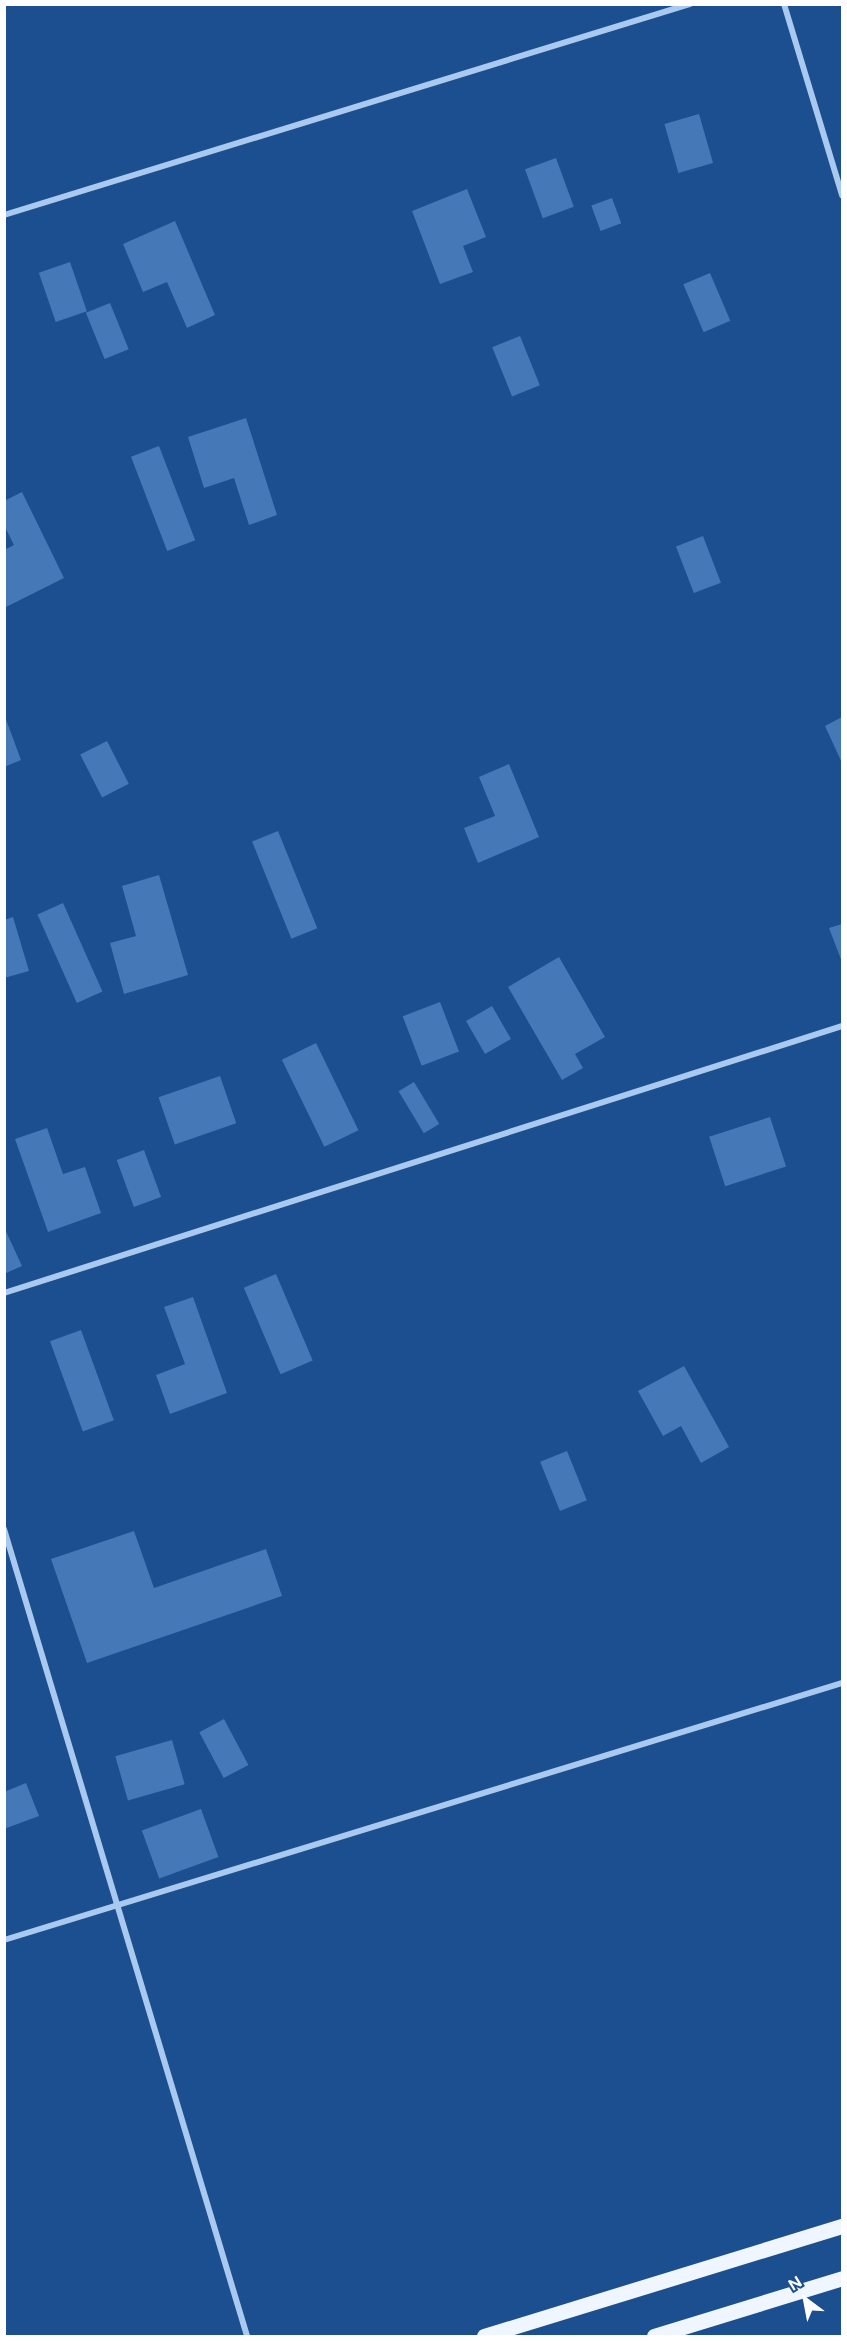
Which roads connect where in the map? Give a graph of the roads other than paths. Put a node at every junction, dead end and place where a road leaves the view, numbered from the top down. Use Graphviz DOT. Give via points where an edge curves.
graph roads {
  1 [pos="690,4"];
  2 [pos="783,4"];
  3 [pos="843,195"];
  4 [pos="4,215"];
  5 [pos="843,1026"];
  6 [pos="4,1293"];
  7 [pos="4,1529"];
  8 [pos="843,1683"];
  9 [pos="118,1905"];
  10 [pos="4,1940"];
  11 [pos="843,2226"];
  12 [pos="843,2278"];
  13 [pos="248,2337"];
  14 [pos="484,2337"];
  15 [pos="654,2337"];
  1 -- 4 [label="street"];
  2 -- 3 [label="street"];
  5 -- 6 [label="street"];
  7 -- 9 [label="street"];
  8 -- 9 [label="street"];
  9 -- 10 [label="street"];
  9 -- 13 [label="street"];
  11 -- 14 [label="main road"];
  12 -- 15 [label="main road"];
}
